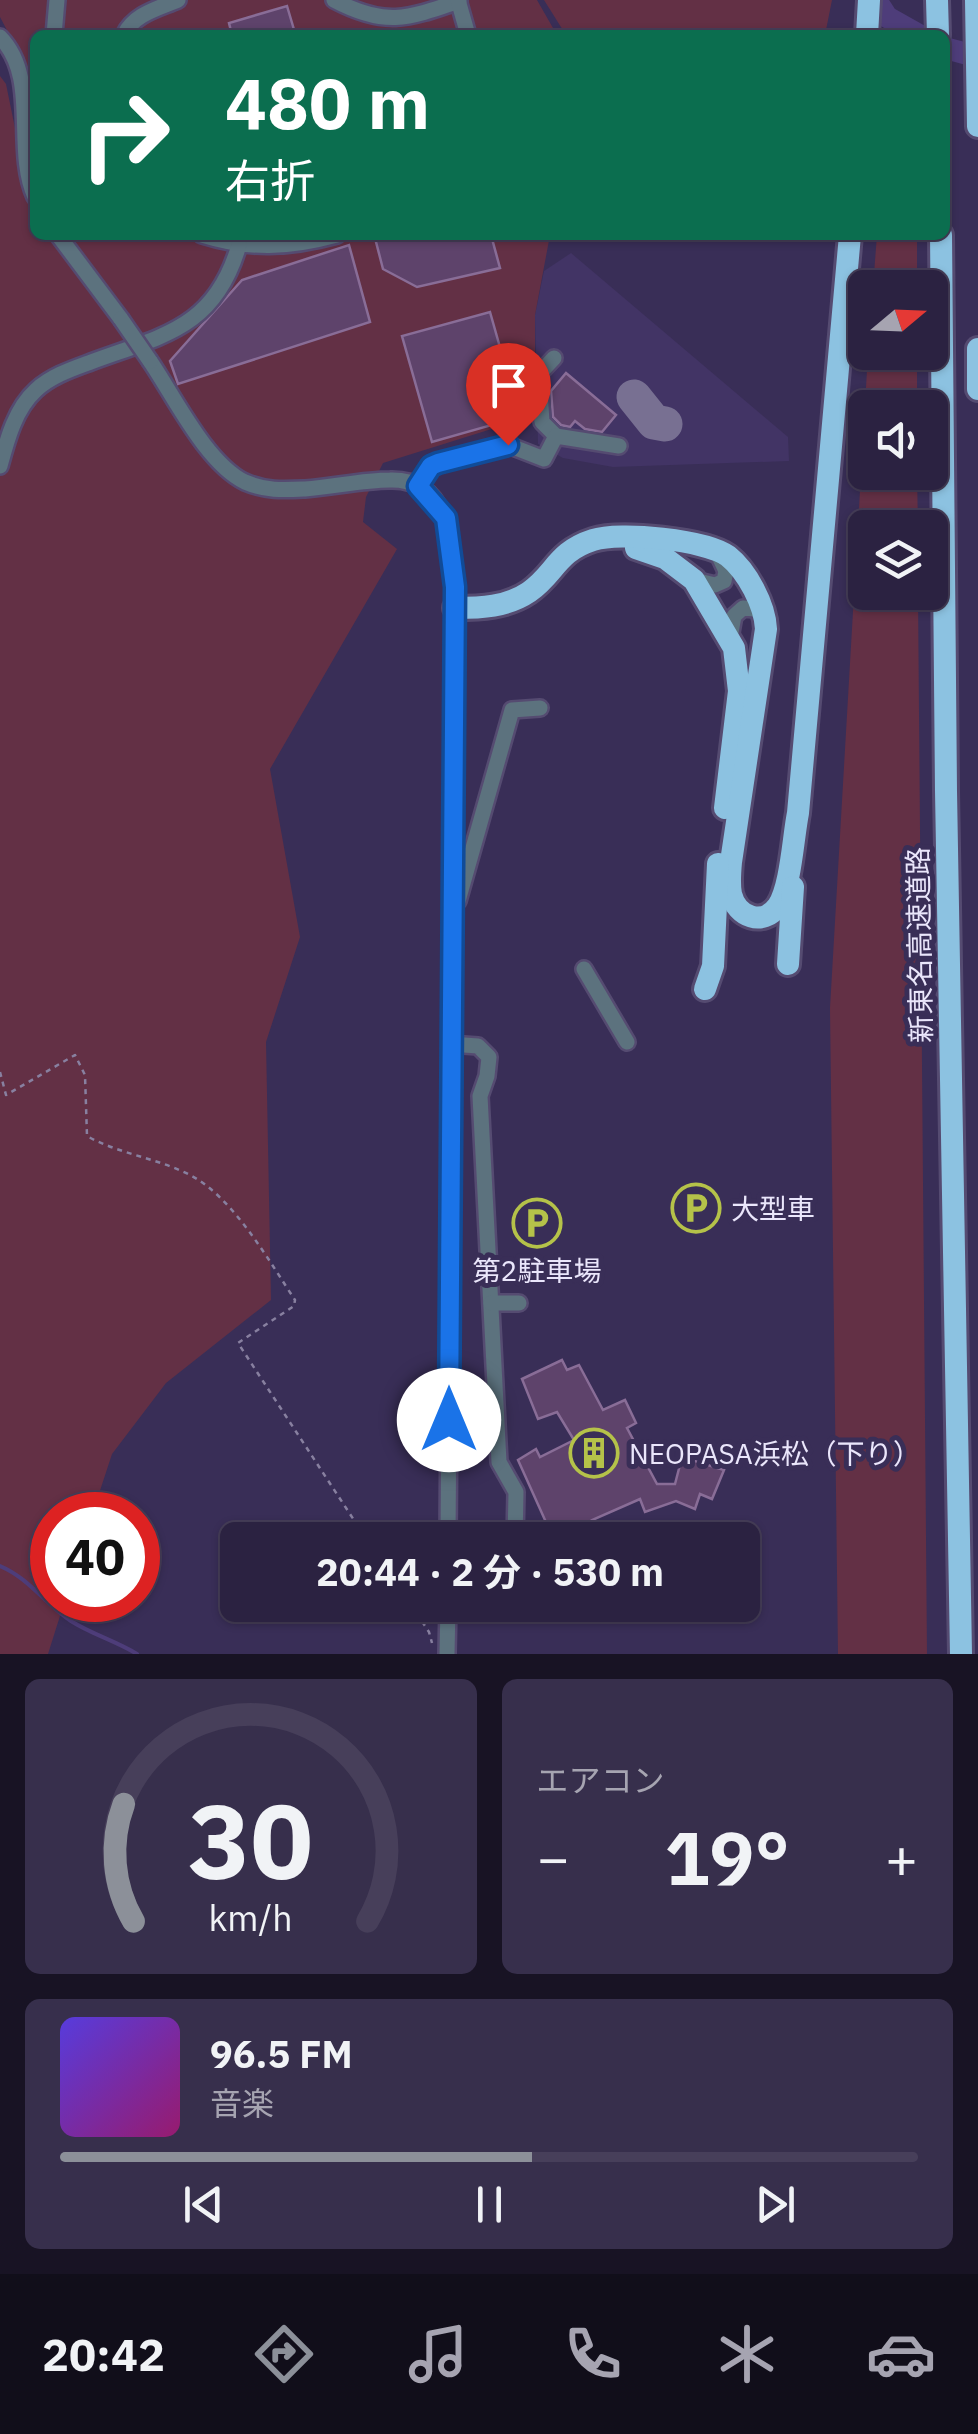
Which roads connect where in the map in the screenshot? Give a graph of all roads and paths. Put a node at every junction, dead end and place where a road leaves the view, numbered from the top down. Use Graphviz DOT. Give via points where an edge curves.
graph roads {
  1 [pos="57,0"];
  2 [pos="178,0"];
  3 [pos="334,0"];
  4 [pos="458,0"];
  5 [pos="870,0"];
  6 [pos="937,0"];
  7 [pos="976,0"];
  8 [pos="54,30"];
  9 [pos="127,30"];
  10 [pos="467,30"];
  11 [pos="867,30"];
  12 [pos="938,30"];
  13 [pos="0,38"];
  14 [pos="978,126"];
  15 [pos="30,179"];
  16 [pos="62,240"];
  17 [pos="220,240"];
  18 [pos="315,240"];
  19 [pos="850,240"];
  20 [pos="941,240"];
  21 [pos="239,245"];
  22 [pos="978,349"];
  23 [pos="554,358"];
  24 [pos="978,389"];
  25 [pos="556,436"];
  26 [pos="619,446"];
  27 [pos="0,466"];
  28 [pos="418,486"];
  29 [pos="716,550"];
  30 [pos="694,580"];
  31 [pos="455,616"];
  32 [pos="766,620"];
  33 [pos="730,638"];
  34 [pos="540,708"];
  35 [pos="798,813"];
  36 [pos="453,914"];
  37 [pos="788,964"];
  38 [pos="584,969"];
  39 [pos="704,989"];
  40 [pos="627,1042"];
  41 [pos="450,1044"];
  42 [pos="0,1072"];
  43 [pos="492,1303"];
  44 [pos="520,1303"];
  45 [pos="355,1522"];
  46 [pos="448,1522"];
  47 [pos="515,1522"];
  48 [pos="422,1622"];
  49 [pos="448,1622"];
  50 [pos="432,1654"];
  51 [pos="447,1654"];
  52 [pos="961,1654"];
  1 -- 8 [label="street"];
  2 -- 9 [label="street" via="140,16"];
  3 -- 4 [label="street" via="377,18"];
  4 -- 10 [label="street"];
  5 -- 11 [label="highway"];
  6 -- 12 [label="highway"];
  7 -- 14 [label="highway"];
  13 -- 15 [label="street" via="21,82"];
  16 -- 28 [label="street, bridge" via="206,446 242,480 270,490 394,479"];
  17 -- 21 [label="street"];
  18 -- 21 [label="street"];
  19 -- 35 [label="highway"];
  20 -- 52 [label="highway, 新東名高速道路"];
  21 -- 27 [label="street" via="219,294 195,319 36,390 22,406"];
  22 -- 24 [label="highway"];
  23 -- 25 [label="street" via="540,374 542,422"];
  25 -- 26 [label="street"];
  25 -- 28 [label="street" via="544,459 508,445 431,466"];
  28 -- 31 [label="street" via="446,518"];
  29 -- 30 [label="street" via="724,581"];
  29 -- 31 [label="highway" via="603,537 568,551 519,598"];
  29 -- 32 [label="highway" via="738,567"];
  30 -- 31 [label="highway" via="654,553 608,546 575,560 524,606"];
  30 -- 33 [label="highway"];
  31 -- 36 [label="street"];
  32 -- 33 [label="street" via="754,608 743,608 734,616"];
  32 -- 35 [label="highway" via="730,874 731,894 744,914 759,918 778,905"];
  33 -- 39 [label="highway" via="739,692 714,898 713,966"];
  34 -- 36 [label="street" via="512,710"];
  35 -- 37 [label="highway"];
  36 -- 41 [label="street"];
  38 -- 40 [label="street"];
  41 -- 43 [label="street" via="478,1046 488,1057 480,1096"];
  41 -- 46 [label="street"];
  42 -- 45 [label="path" via="6,1095 75,1055 84,1076 87,1136 192,1176 243,1225 295,1300 238,1343"];
  43 -- 44 [label="street"];
  43 -- 47 [label="street" via="499,1462 516,1492"];
  48 -- 50 [label="path"];
  49 -- 51 [label="street"];
}
